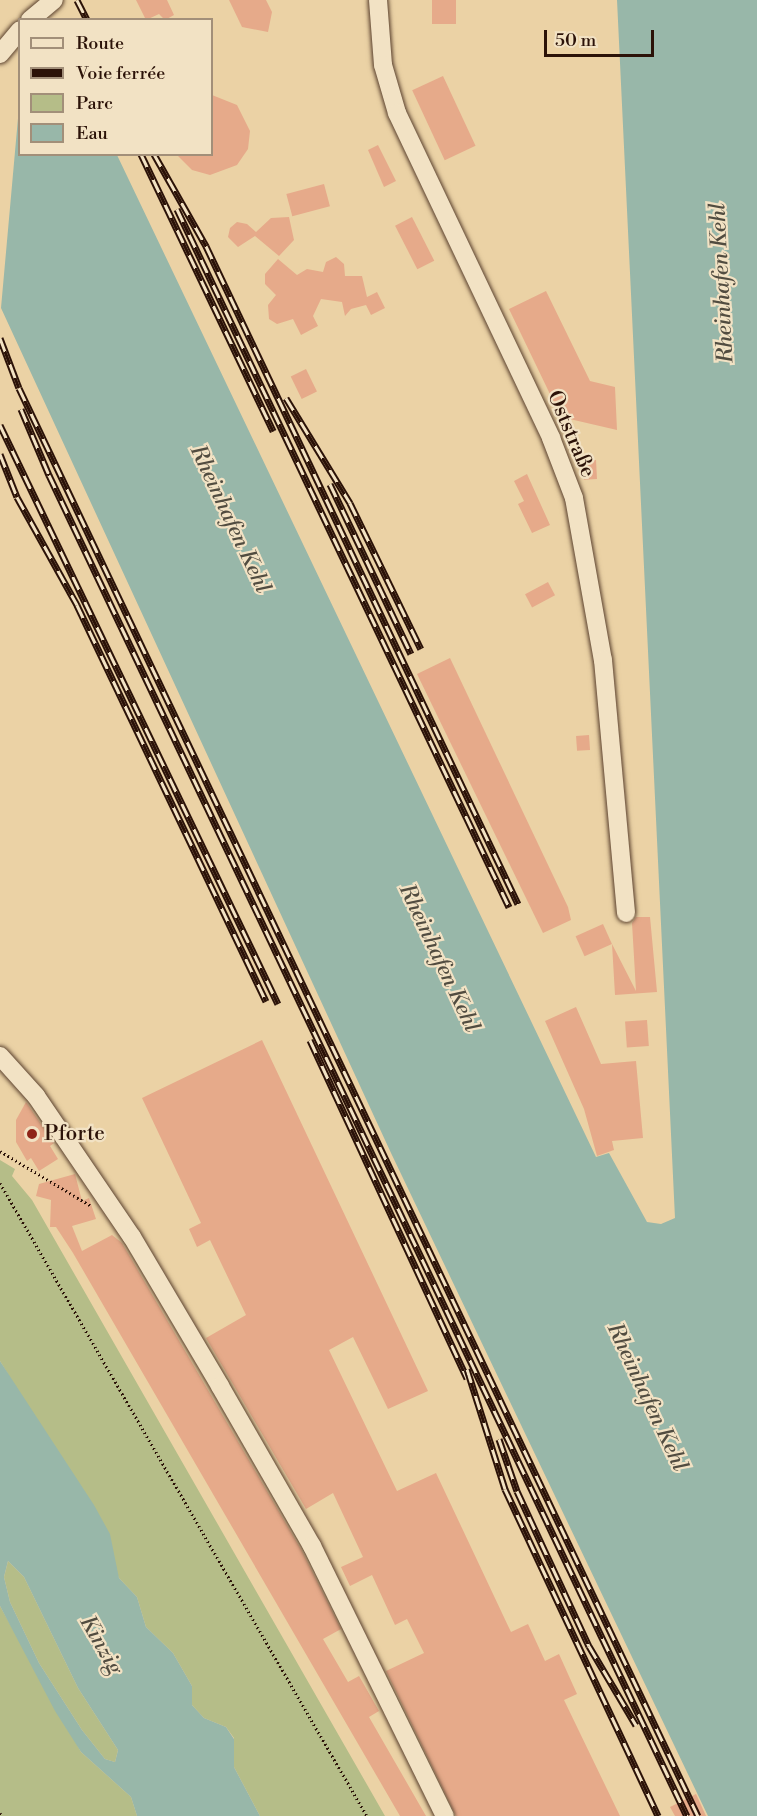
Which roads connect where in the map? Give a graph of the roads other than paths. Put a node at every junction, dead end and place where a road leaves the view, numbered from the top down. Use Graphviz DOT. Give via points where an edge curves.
graph roads {
  1 [pos="54,0"];
  2 [pos="378,0"];
  3 [pos="32,18"];
  4 [pos="18,32"];
  5 [pos="0,54"];
  6 [pos="626,913"];
  7 [pos="0,1056"];
  8 [pos="445,1816"];
  1 -- 3 [label="street"];
  2 -- 6 [label="street, Oststraße" via="383,64 397,113 551,438 574,498 603,660"];
  4 -- 5 [label="street"];
  7 -- 8 [label="street" via="36,1096 132,1237 220,1386 312,1546"];
}
